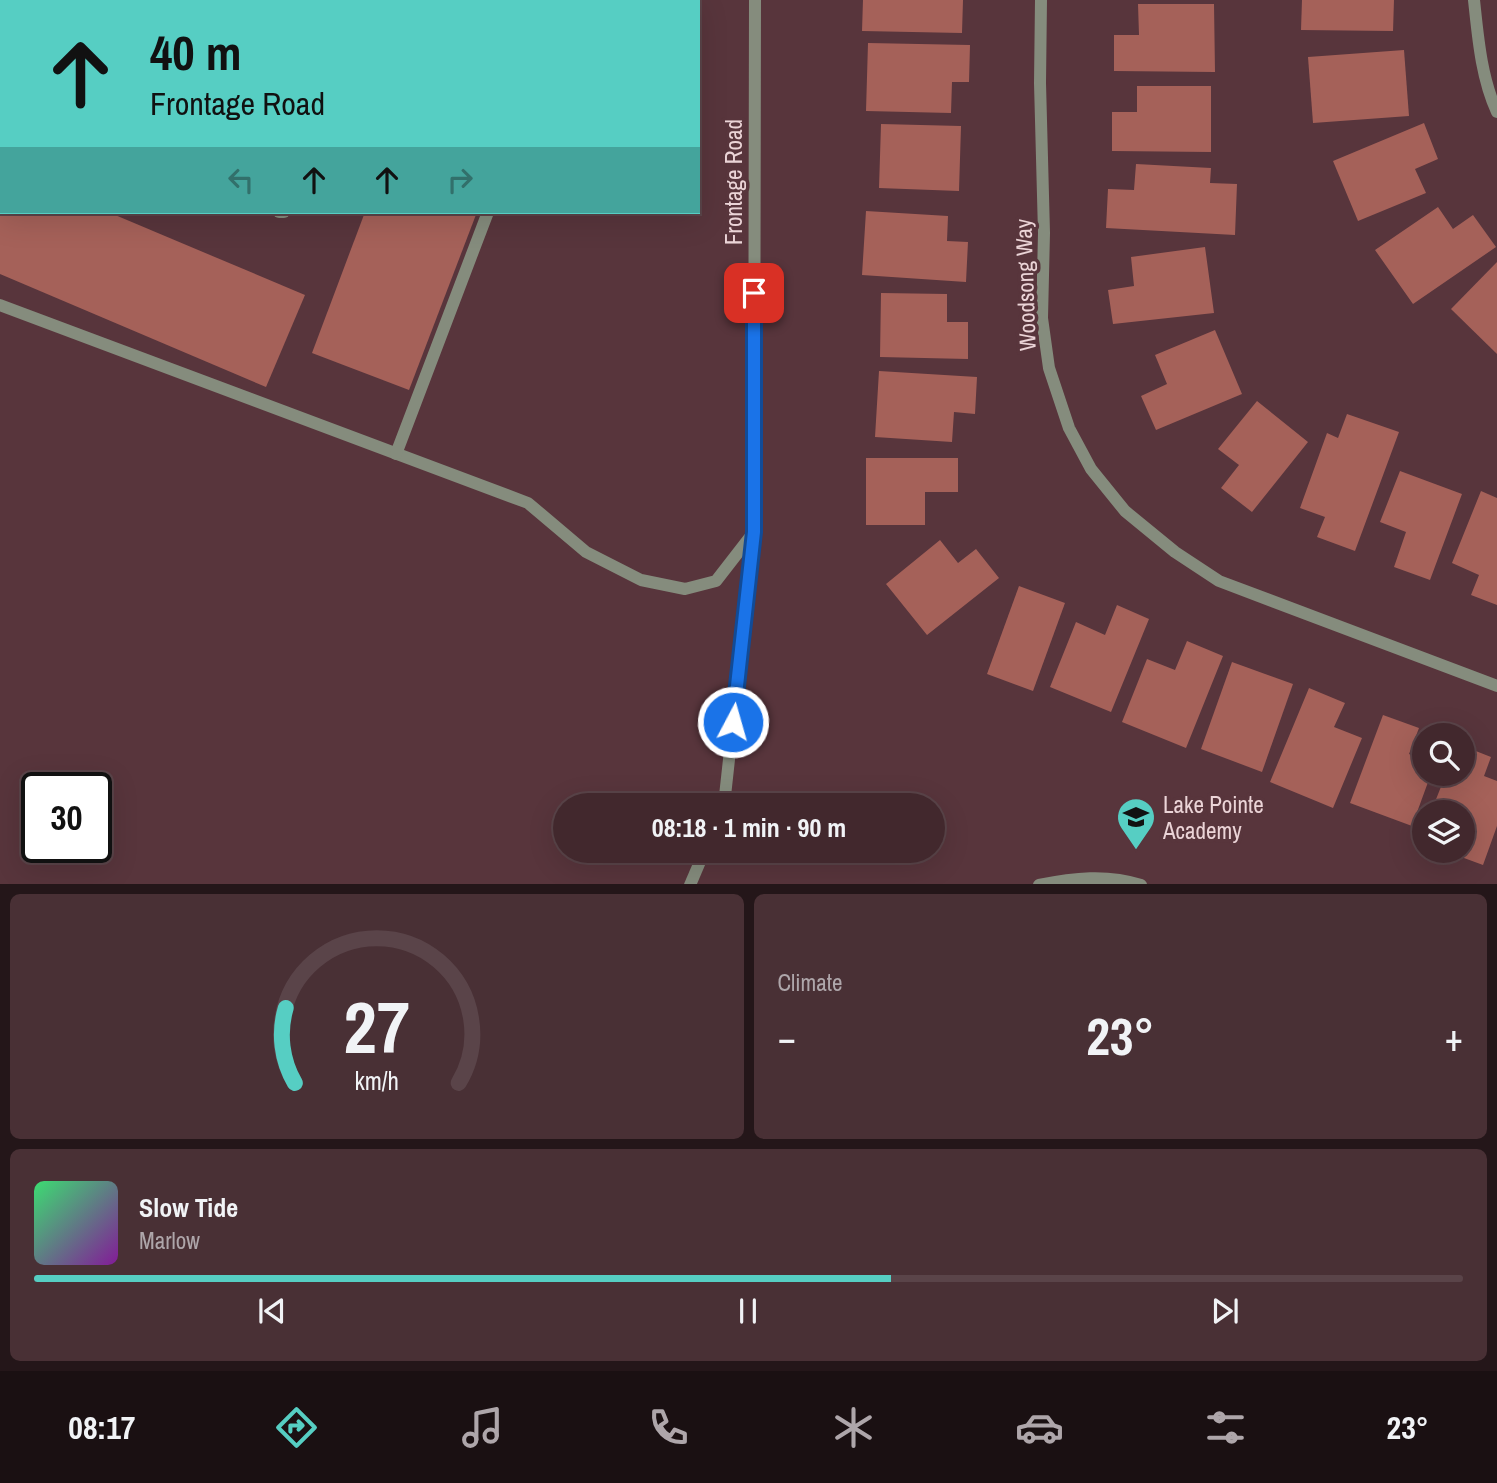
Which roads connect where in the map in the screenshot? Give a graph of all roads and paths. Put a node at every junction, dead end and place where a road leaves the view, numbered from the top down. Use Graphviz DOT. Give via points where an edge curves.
graph roads {
  1 [pos="755,0"];
  2 [pos="1041,0"];
  3 [pos="1474,0"];
  4 [pos="1497,111"];
  5 [pos="487,214"];
  6 [pos="0,305"];
  7 [pos="396,454"];
  8 [pos="754,532"];
  9 [pos="1497,686"];
  10 [pos="725,793"];
  11 [pos="699,863"];
  12 [pos="690,884"];
  13 [pos="1039,884"];
  14 [pos="1141,884"];
  1 -- 8 [label="street, Frontage Road"];
  2 -- 9 [label="street, Woodsong Way" via="1042,318 1049,368 1069,428 1091,468 1125,511 1219,581"];
  3 -- 4 [label="street" via="1479,48"];
  5 -- 7 [label="street"];
  6 -- 7 [label="street"];
  7 -- 8 [label="street" via="528,503 586,552 641,580 685,589 716,582"];
  8 -- 10 [label="street, Frontage Road"];
  11 -- 12 [label="street"];
  13 -- 14 [label="street" via="1082,877"];
}
